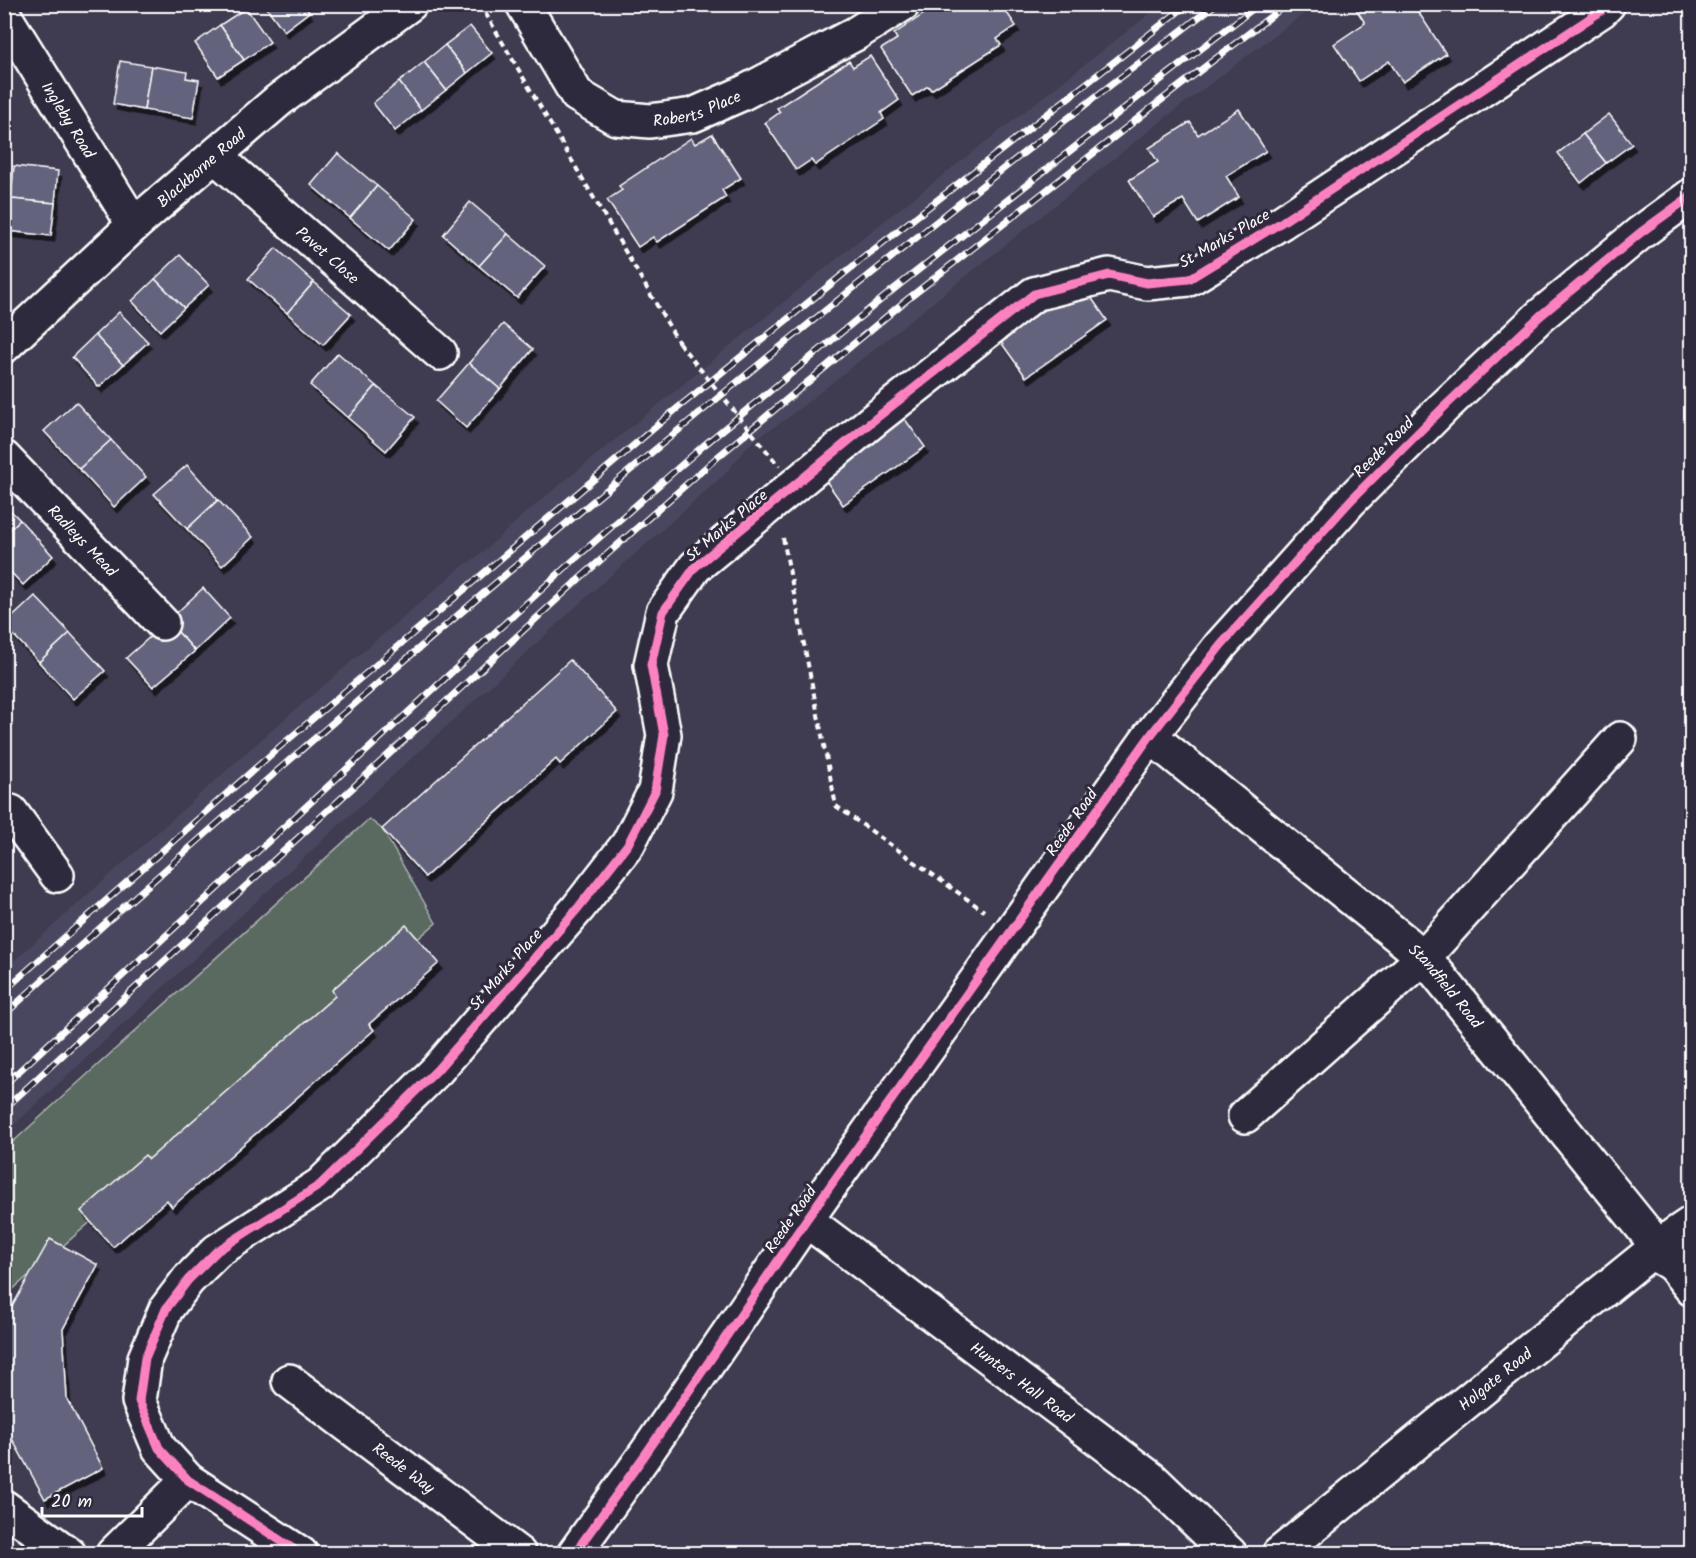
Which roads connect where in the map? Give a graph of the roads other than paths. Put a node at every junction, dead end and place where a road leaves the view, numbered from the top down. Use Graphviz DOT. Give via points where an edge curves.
graph roads {
  1 [pos="410,4"];
  2 [pos="524,4"];
  3 [pos="903,4"];
  4 [pos="1608,4"];
  5 [pos="4,15"];
  6 [pos="215,156"];
  7 [pos="1692,195"];
  8 [pos="134,225"];
  9 [pos="4,346"];
  10 [pos="440,353"];
  11 [pos="4,458"];
  12 [pos="162,623"];
  13 [pos="1150,736"];
  14 [pos="1620,739"];
  15 [pos="4,816"];
  16 [pos="57,875"];
  17 [pos="1424,957"];
  18 [pos="1245,1116"];
  19 [pos="806,1220"];
  20 [pos="1692,1223"];
  21 [pos="1682,1277"];
  22 [pos="289,1381"];
  23 [pos="188,1480"];
  24 [pos="4,1507"];
  25 [pos="69,1554"];
  26 [pos="112,1554"];
  27 [pos="301,1554"];
  28 [pos="519,1554"];
  29 [pos="574,1554"];
  30 [pos="1230,1554"];
  31 [pos="1279,1554"];
  1 -- 6 [label="street, Blackborne Road" via="279,100"];
  2 -- 3 [label="street, Roberts Place" via="577,95 616,118 650,121 693,115 741,94"];
  4 -- 23 [label="street, St Marks Place" via="1282,222 1189,279 1147,283 1108,274 1034,294 695,567 663,612 651,665 664,735 655,791 628,844 578,909 437,1070 320,1185 217,1251 166,1309 145,1358 139,1401 159,1448"];
  5 -- 8 [label="street, Ingleby Road"];
  6 -- 8 [label="street, Blackborne Road"];
  6 -- 10 [label="street, Pavet Close"];
  7 -- 13 [label="street, Reede Road" via="1540,316 1443,408 1288,569 1221,645"];
  8 -- 9 [label="street, Blackborne Road"];
  11 -- 12 [label="street, Radleys Mead"];
  13 -- 17 [label="street, Standfield Road"];
  13 -- 19 [label="street, Reede Road"];
  14 -- 17 [label="street"];
  15 -- 16 [label="street" via="11,812"];
  17 -- 18 [label="street"];
  17 -- 21 [label="street, Standfield Road"];
  19 -- 29 [label="street, Reede Road"];
  19 -- 30 [label="street, Hunters Hall Road" via="1153,1480"];
  20 -- 21 [label="street" via="1674,1235"];
  21 -- 31 [label="street, Holgate Road" via="1651,1252"];
  22 -- 28 [label="street, Reede Way"];
  23 -- 26 [label="street"];
  23 -- 27 [label="street, St Marks Place"];
  24 -- 25 [label="street"];
}
